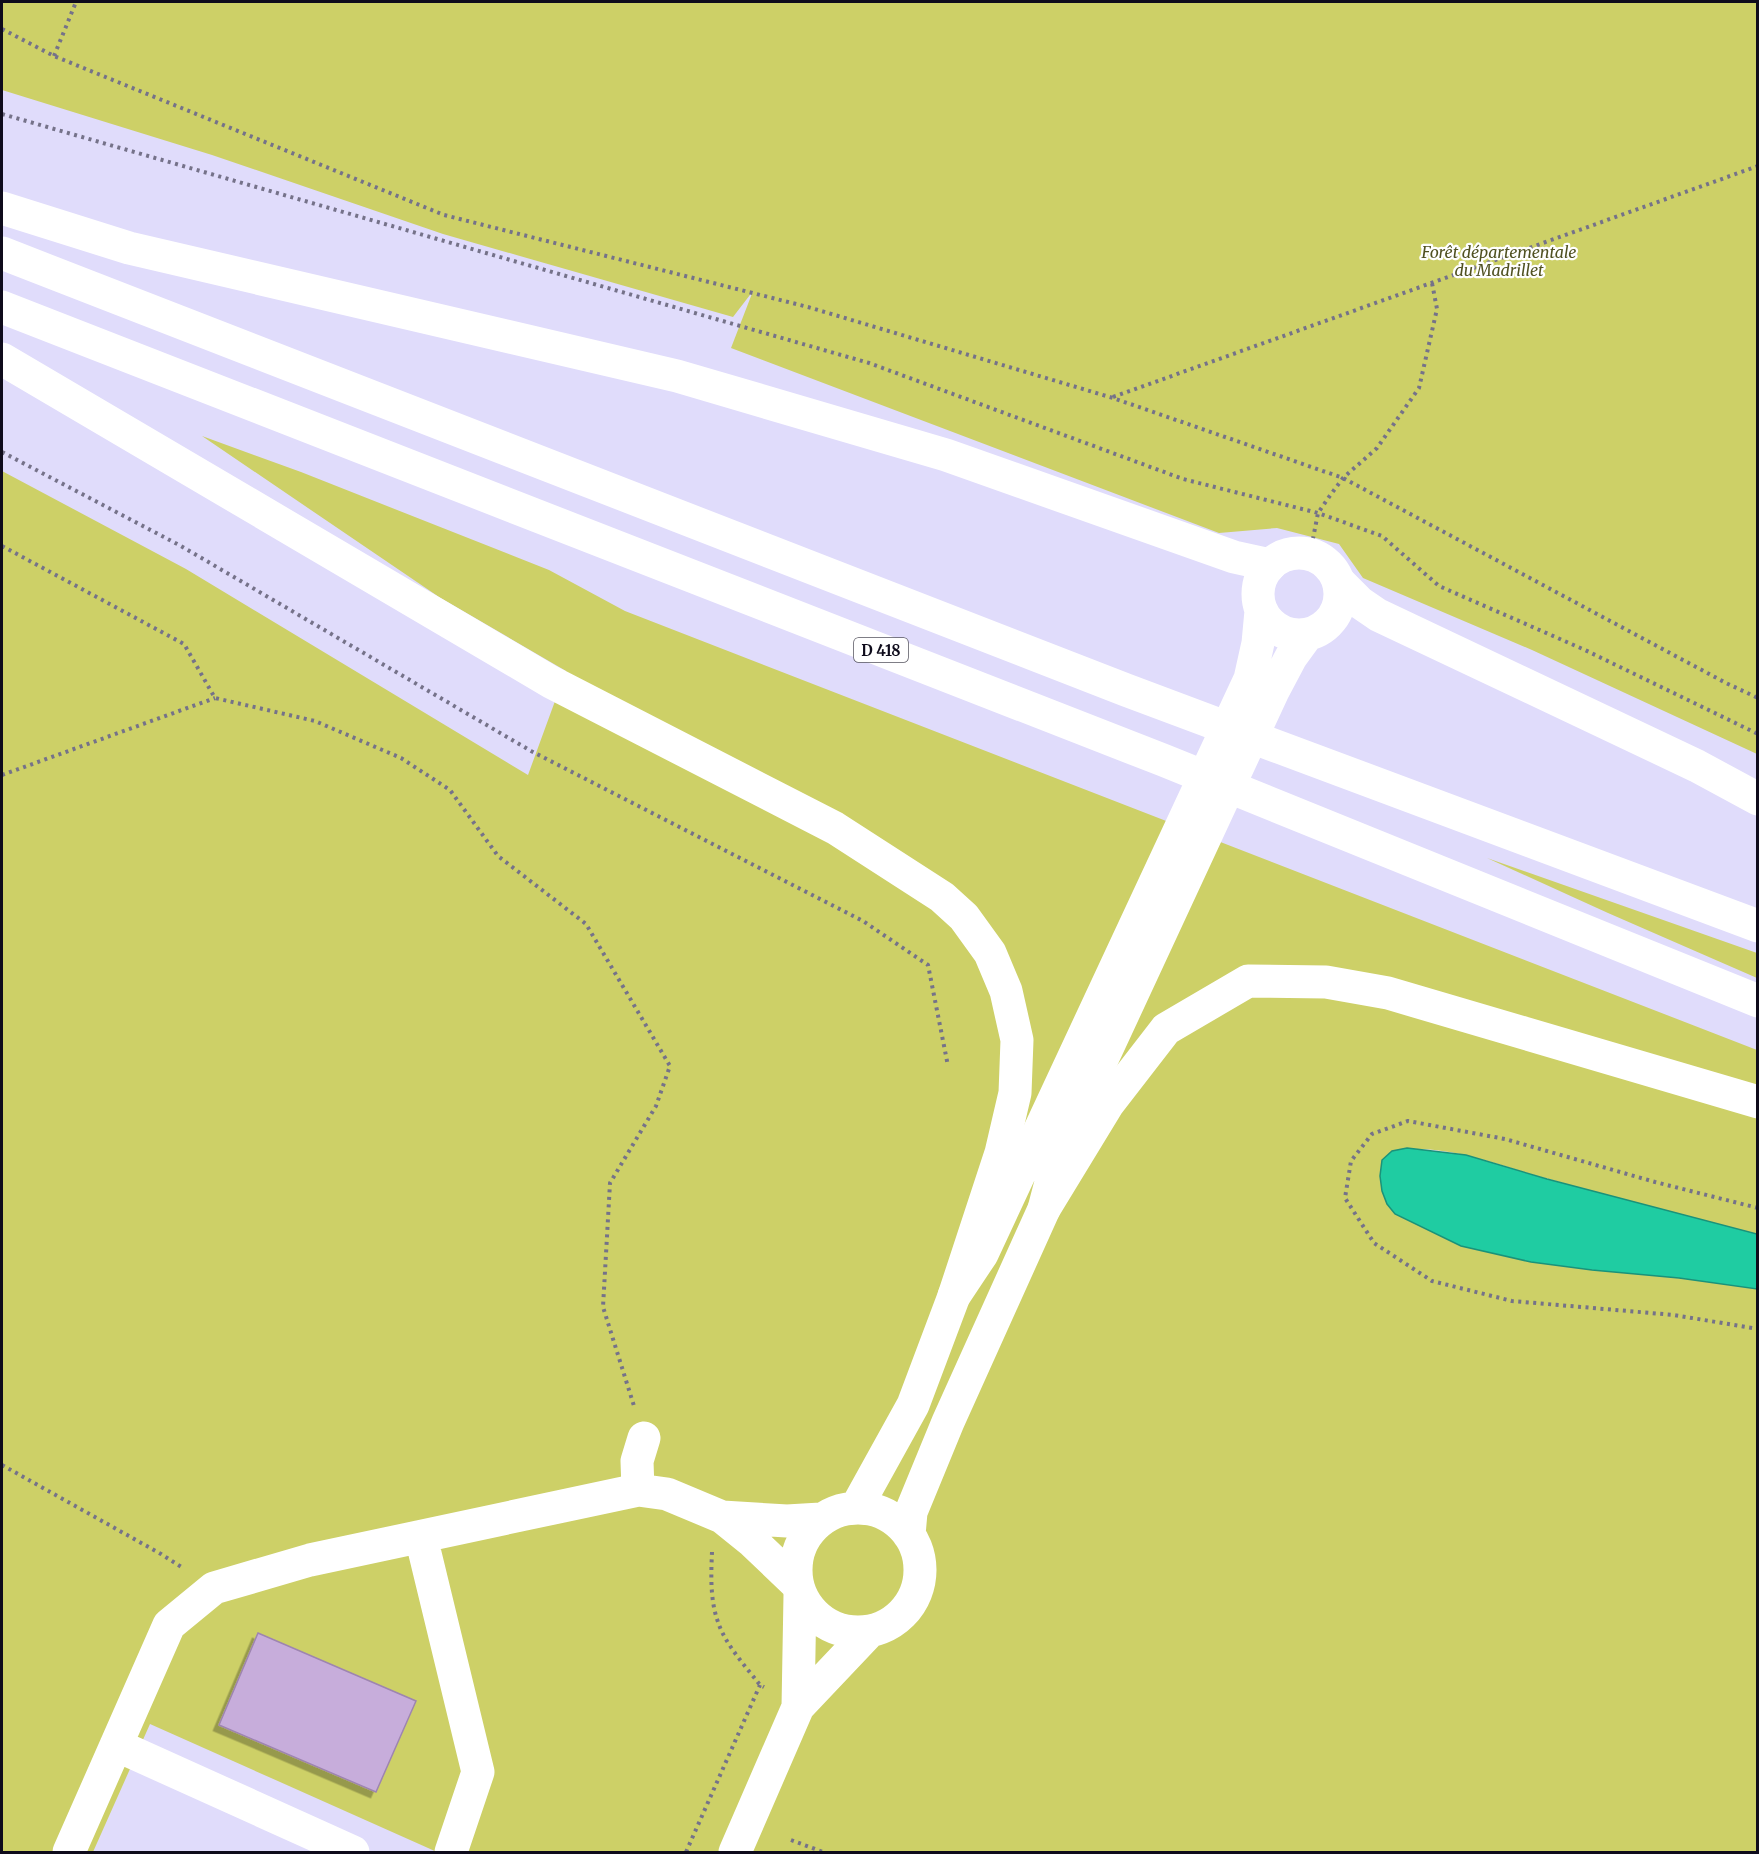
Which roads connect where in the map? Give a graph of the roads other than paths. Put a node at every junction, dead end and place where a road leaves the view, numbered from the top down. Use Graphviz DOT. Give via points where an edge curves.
graph roads {
  1 [pos="2,208"];
  2 [pos="2,253"];
  3 [pos="2,307"];
  4 [pos="2,359"];
  5 [pos="1270,565"];
  6 [pos="1339,582"];
  7 [pos="1261,611"];
  8 [pos="1307,635"];
  9 [pos="1261,685"];
  10 [pos="1758,799"];
  11 [pos="1186,848"];
  12 [pos="1758,926"];
  13 [pos="1758,1001"];
  14 [pos="1758,1102"];
  15 [pos="1044,1209"];
  16 [pos="954,1296"];
  17 [pos="644,1438"];
  18 [pos="638,1490"];
  19 [pos="856,1508"];
  20 [pos="722,1517"];
  21 [pos="822,1519"];
  22 [pos="909,1535"];
  23 [pos="421,1537"];
  24 [pos="799,1589"];
  25 [pos="870,1631"];
  26 [pos="798,1707"];
  27 [pos="116,1745"];
  28 [pos="69,1852"];
  29 [pos="353,1852"];
  30 [pos="451,1852"];
  31 [pos="735,1852"];
  1 -- 5 [label="main road" via="129,248 677,376 946,455 1234,557"];
  2 -- 12 [label="main road" via="1115,686"];
  3 -- 13 [label="main road, D 418" via="1174,765"];
  4 -- 16 [label="main road" via="551,682 835,828 942,897 964,916 990,953 1006,991 1017,1040 1015,1093 1001,1153"];
  5 -- 6 [label="main road" via="1296,553 1310,554 1332,569"];
  5 -- 7 [label="main road" via="1259,586"];
  6 -- 8 [label="main road" via="1341,596 1335,615 1320,630"];
  6 -- 10 [label="main road" via="1378,615 1697,766"];
  7 -- 8 [label="main road" via="1280,631"];
  7 -- 9 [label="main road"];
  8 -- 9 [label="main road" via="1291,657"];
  9 -- 11 [label="main road"];
  11 -- 15 [label="main road" via="1059,1152"];
  11 -- 16 [label="main road" via="982,1254"];
  14 -- 15 [label="main road" via="1388,993 1326,982 1248,981 1166,1029 1108,1104"];
  15 -- 22 [label="main road" via="944,1432 911,1512"];
  16 -- 19 [label="main road" via="913,1405"];
  17 -- 18 [label="main road" via="637,1461"];
  18 -- 20 [label="main road" via="667,1494"];
  18 -- 23 [label="main road"];
  19 -- 21 [label="main road"];
  19 -- 22 [label="main road" via="880,1512"];
  20 -- 21 [label="main road"];
  20 -- 24 [label="main road"];
  21 -- 24 [label="main road" via="799,1548 795,1572"];
  22 -- 25 [label="main road" via="920,1566 917,1588 900,1616"];
  23 -- 27 [label="main road" via="310,1560 214,1587 169,1625"];
  23 -- 30 [label="main road" via="478,1772"];
  24 -- 25 [label="main road" via="812,1613 829,1626 849,1632"];
  24 -- 26 [label="main road"];
  25 -- 26 [label="main road"];
  26 -- 31 [label="main road"];
  27 -- 28 [label="main road"];
  27 -- 29 [label="main road"];
}
